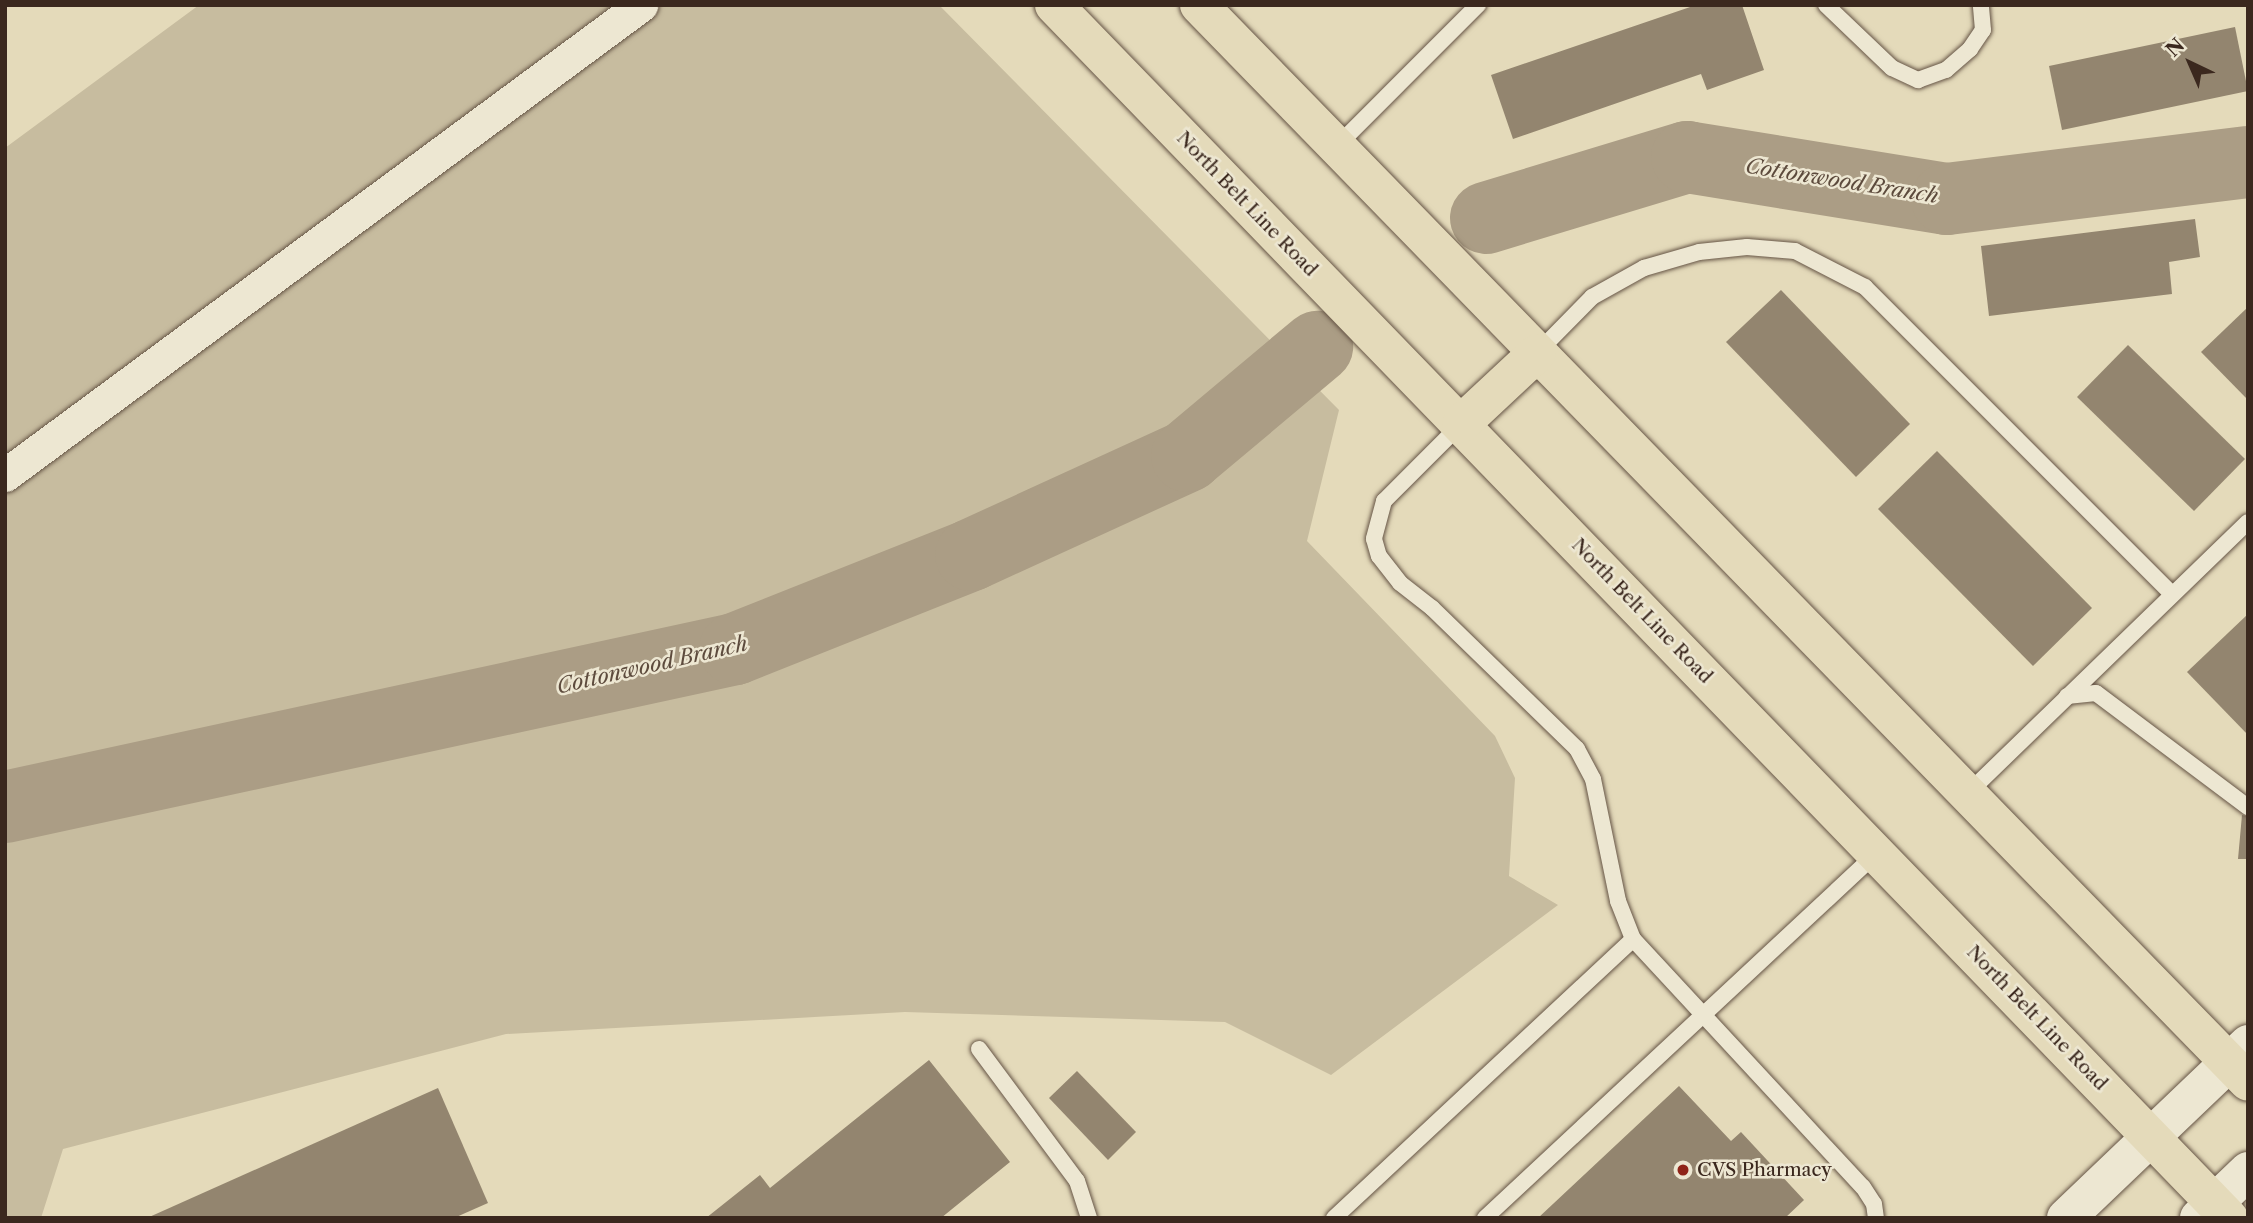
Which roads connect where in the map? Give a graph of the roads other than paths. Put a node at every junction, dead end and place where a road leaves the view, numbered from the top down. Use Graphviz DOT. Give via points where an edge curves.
graph roads {
  1 [pos="641,5"];
  2 [pos="1054,5"];
  3 [pos="1199,5"];
  4 [pos="1478,5"];
  5 [pos="1826,5"];
  6 [pos="1981,5"];
  7 [pos="1336,146"];
  8 [pos="1536,354"];
  9 [pos="1461,424"];
  10 [pos="5,475"];
  11 [pos="2248,522"];
  12 [pos="2172,594"];
  13 [pos="2067,696"];
  14 [pos="1966,795"];
  15 [pos="2248,807"];
  16 [pos="1877,853"];
  17 [pos="1633,939"];
  18 [pos="1703,1018"];
  19 [pos="979,1049"];
  20 [pos="2241,1062"];
  21 [pos="2151,1136"];
  22 [pos="2248,1171"];
  23 [pos="2215,1213"];
  24 [pos="1089,1218"];
  25 [pos="1334,1218"];
  26 [pos="1485,1218"];
  27 [pos="1875,1218"];
  28 [pos="2066,1218"];
  1 -- 10 [label="street"];
  2 -- 9 [label="main road, North Belt Line Road"];
  3 -- 7 [label="main road"];
  4 -- 7 [label="lane"];
  5 -- 6 [label="lane" via="1892,68 1918,80 1946,70 1970,49 1983,30"];
  7 -- 8 [label="main road"];
  8 -- 9 [label="main road"];
  8 -- 12 [label="lane" via="1592,296 1644,268 1699,252 1747,247 1795,251 1865,287"];
  8 -- 14 [label="main road"];
  9 -- 16 [label="main road, North Belt Line Road"];
  9 -- 17 [label="lane" via="1384,501 1374,539 1400,583 1432,608 1577,749 1593,779 1618,901"];
  11 -- 12 [label="lane"];
  12 -- 13 [label="lane"];
  13 -- 14 [label="lane"];
  13 -- 15 [label="lane" via="2096,693"];
  14 -- 20 [label="main road"];
  16 -- 18 [label="lane"];
  16 -- 21 [label="main road, North Belt Line Road"];
  17 -- 18 [label="lane"];
  17 -- 25 [label="lane"];
  18 -- 26 [label="lane"];
  18 -- 27 [label="lane" via="1863,1187 1874,1204"];
  19 -- 24 [label="lane" via="1077,1181"];
  20 -- 21 [label="main road"];
  21 -- 23 [label="main road, North Belt Line Road"];
  21 -- 28 [label="main road"];
  22 -- 23 [label="main road"];
}
